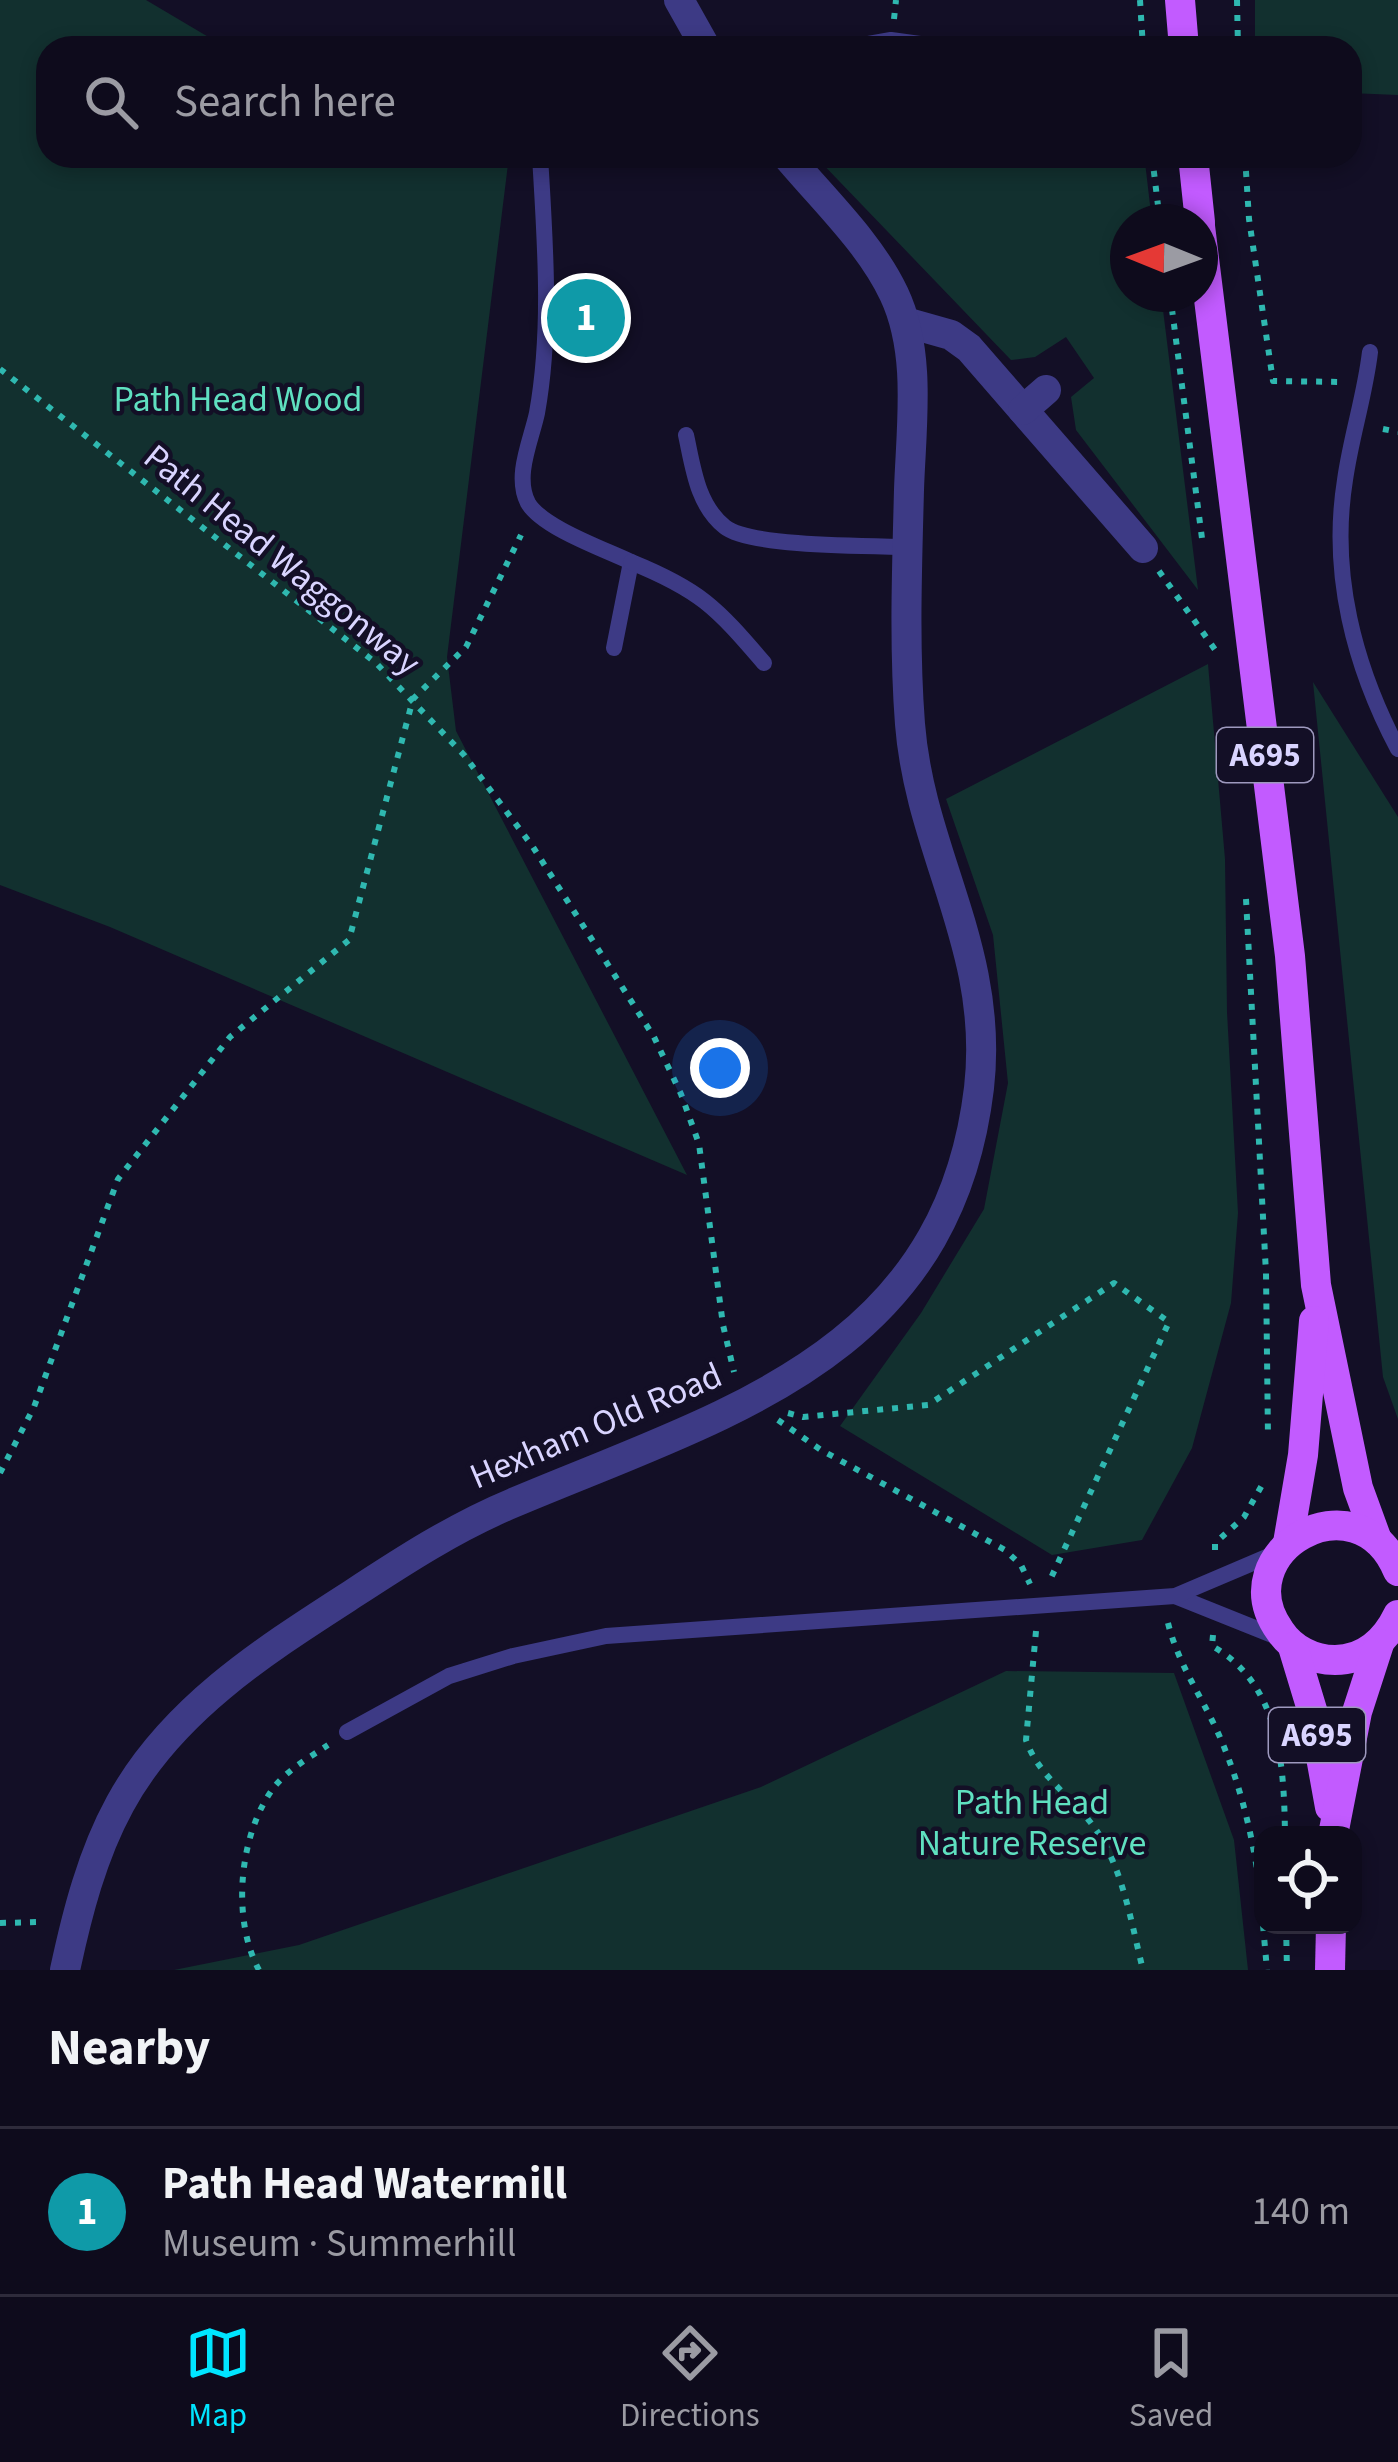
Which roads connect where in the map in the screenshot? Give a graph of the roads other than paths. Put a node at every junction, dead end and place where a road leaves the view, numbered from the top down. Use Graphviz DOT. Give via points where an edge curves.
graph roads {
  1 [pos="679,0"];
  2 [pos="1180,0"];
  3 [pos="699,36"];
  4 [pos="1183,36"];
  5 [pos="541,168"];
  6 [pos="797,168"];
  7 [pos="1194,168"];
  8 [pos="1198,204"];
  9 [pos="1211,312"];
  10 [pos="905,322"];
  11 [pos="1370,352"];
  12 [pos="686,435"];
  13 [pos="908,547"];
  14 [pos="1143,548"];
  15 [pos="631,562"];
  16 [pos="614,648"];
  17 [pos="764,663"];
  18 [pos="1398,749"];
  19 [pos="1316,1285"];
  20 [pos="1377,1540"];
  21 [pos="1284,1547"];
  22 [pos="1398,1570"];
  23 [pos="1168,1597"];
  24 [pos="1398,1615"];
  25 [pos="1290,1644"];
  26 [pos="1378,1644"];
  27 [pos="347,1732"];
  28 [pos="1332,1826"];
  29 [pos="1334,1826"];
  30 [pos="1331,1934"];
  31 [pos="64,1970"];
  32 [pos="1330,1970"];
  1 -- 3 [label="street"];
  2 -- 4 [label="main road"];
  5 -- 15 [label="lane" via="544,364 524,496 542,518"];
  6 -- 10 [label="street" via="872,258"];
  7 -- 8 [label="main road, A695"];
  9 -- 19 [label="main road, A695" via="1290,956"];
  10 -- 13 [label="street, Hexham Old Road"];
  10 -- 14 [label="street" via="950,335 1035,400"];
  11 -- 18 [label="lane" via="1345,478 1340,560 1354,640"];
  12 -- 13 [label="lane" via="703,499 737,535"];
  13 -- 31 [label="street, Hexham Old Road" via="910,722 922,798 978,992 979,1088 960,1182 917,1264 886,1305 750,1402 454,1531 237,1671 191,1712 121,1801"];
  15 -- 16 [label="lane"];
  15 -- 17 [label="lane" via="716,607"];
  19 -- 20 [label="main road, A695" via="1353,1466"];
  19 -- 21 [label="main road, A695" via="1303,1455"];
  20 -- 21 [label="main road" via="1332,1525"];
  20 -- 22 [label="main road, A695"];
  21 -- 23 [label="lane"];
  21 -- 25 [label="main road, A695" via="1267,1587 1268,1607"];
  23 -- 25 [label="lane"];
  23 -- 27 [label="lane" via="606,1636 449,1676"];
  24 -- 26 [label="main road, A695"];
  25 -- 26 [label="main road, A695" via="1336,1660"];
  25 -- 28 [label="main road, A695" via="1313,1713"];
  26 -- 29 [label="main road, A695"];
  30 -- 32 [label="main road"];
}
